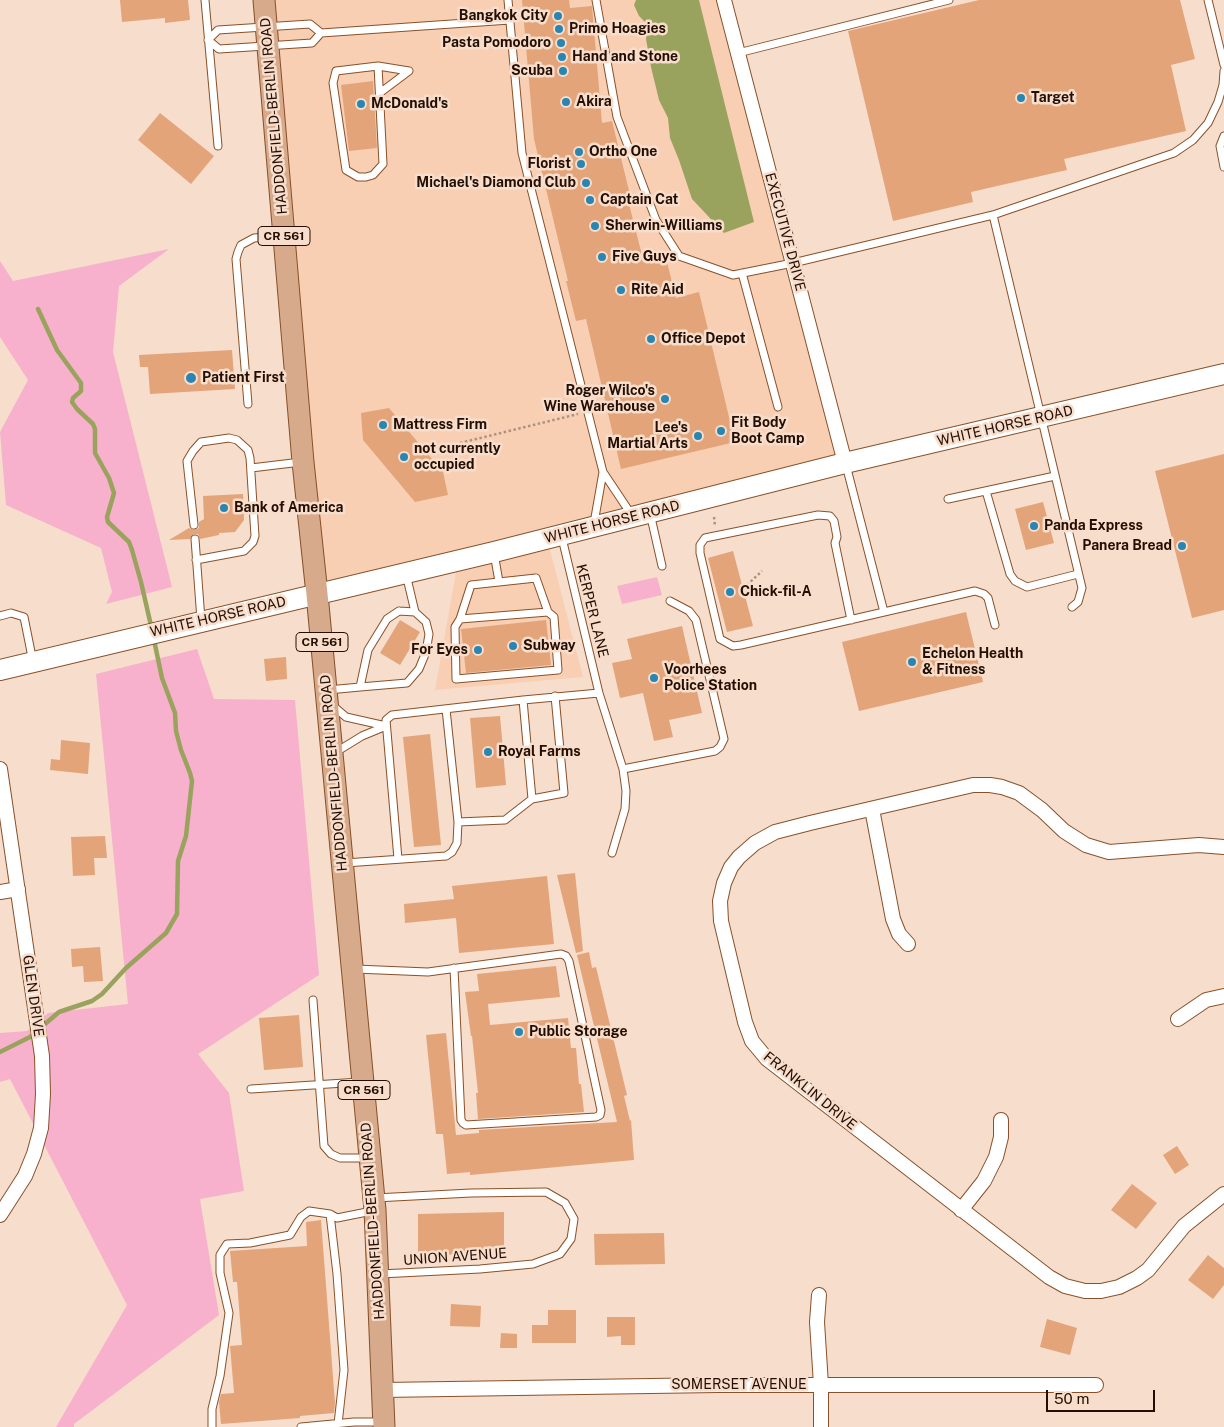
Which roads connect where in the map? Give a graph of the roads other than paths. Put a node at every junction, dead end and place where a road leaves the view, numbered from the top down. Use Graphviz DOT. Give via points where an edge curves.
graph roads {
  1 [pos="205,0"];
  2 [pos="264,0"];
  3 [pos="508,0"];
  4 [pos="596,0"];
  5 [pos="724,0"];
  6 [pos="949,0"];
  7 [pos="1208,0"];
  8 [pos="510,20"];
  9 [pos="321,33"];
  10 [pos="268,36"];
  11 [pos="208,40"];
  12 [pos="738,53"];
  13 [pos="1223,55"];
  14 [pos="1224,65"];
  15 [pos="378,66"];
  16 [pos="1224,72"];
  17 [pos="380,92"];
  18 [pos="1224,136"];
  19 [pos="218,146"];
  20 [pos="1224,166"];
  21 [pos="993,216"];
  22 [pos="284,236"];
  23 [pos="793,263"];
  24 [pos="742,273"];
  25 [pos="1222,377"];
  26 [pos="248,404"];
  27 [pos="778,407"];
  28 [pos="1041,417"];
  29 [pos="303,462"];
  30 [pos="845,463"];
  31 [pos="251,468"];
  32 [pos="603,472"];
  33 [pos="1055,476"];
  34 [pos="986,491"];
  35 [pos="948,499"];
  36 [pos="641,515"];
  37 [pos="194,525"];
  38 [pos="594,526"];
  39 [pos="561,535"];
  40 [pos="195,539"];
  41 [pos="494,552"];
  42 [pos="196,560"];
  43 [pos="662,566"];
  44 [pos="405,573"];
  45 [pos="1078,574"];
  46 [pos="499,582"];
  47 [pos="317,594"];
  48 [pos="670,602"];
  49 [pos="1072,607"];
  50 [pos="415,612"];
  51 [pos="548,612"];
  52 [pos="884,612"];
  53 [pos="0,616"];
  54 [pos="460,619"];
  55 [pos="851,620"];
  56 [pos="201,621"];
  57 [pos="994,625"];
  58 [pos="34,662"];
  59 [pos="0,670"];
  60 [pos="360,687"];
  61 [pos="599,693"];
  62 [pos="327,695"];
  63 [pos="555,696"];
  64 [pos="523,700"];
  65 [pos="446,708"];
  66 [pos="386,726"];
  67 [pos="332,755"];
  68 [pos="0,769"];
  69 [pos="623,769"];
  70 [pos="532,799"];
  71 [pos="872,809"];
  72 [pos="458,822"];
  73 [pos="1224,847"];
  74 [pos="612,853"];
  75 [pos="398,859"];
  76 [pos="342,863"];
  77 [pos="18,889"];
  78 [pos="0,892"];
  79 [pos="908,944"];
  80 [pos="454,968"];
  81 [pos="353,969"];
  82 [pos="1224,996"];
  83 [pos="313,1000"];
  84 [pos="1178,1019"];
  85 [pos="363,1082"];
  86 [pos="320,1085"];
  87 [pos="251,1089"];
  88 [pos="1002,1120"];
  89 [pos="370,1158"];
  90 [pos="1224,1194"];
  91 [pos="374,1204"];
  92 [pos="961,1210"];
  93 [pos="0,1215"];
  94 [pos="334,1216"];
  95 [pos="378,1274"];
  96 [pos="819,1295"];
  97 [pos="822,1384"];
  98 [pos="1096,1384"];
  99 [pos="382,1390"];
  100 [pos="342,1423"];
  101 [pos="383,1424"];
  102 [pos="212,1427"];
  103 [pos="301,1427"];
  104 [pos="821,1427"];
  1 -- 11 [label="lane"];
  2 -- 10 [label="main road, HADDONFIELD-BERLIN ROAD / CR 561"];
  3 -- 8 [label="lane"];
  4 -- 24 [label="lane" via="617,117 656,220 679,256 732,275"];
  5 -- 12 [label="street, EXECUTIVE DRIVE"];
  6 -- 12 [label="lane"];
  7 -- 13 [label="lane"];
  8 -- 9 [label="lane"];
  8 -- 32 [label="lane" via="522,153"];
  9 -- 10 [label="lane" via="310,24"];
  9 -- 10 [label="lane" via="312,43"];
  10 -- 11 [label="lane" via="218,30"];
  10 -- 11 [label="lane" via="219,49"];
  10 -- 22 [label="main road, HADDONFIELD-BERLIN ROAD / CR 561"];
  11 -- 19 [label="lane"];
  12 -- 23 [label="street, EXECUTIVE DRIVE"];
  13 -- 14 [label="lane"];
  15 -- 17 [label="lane"];
  15 -- 17 [label="lane" via="409,71"];
  15 -- 17 [label="lane" via="336,71 333,83 346,170 358,177 373,175 383,164"];
  16 -- 21 [label="lane" via="1218,102 1208,123 1193,140 1174,153"];
  18 -- 20 [label="lane" via="1220,146"];
  21 -- 23 [label="lane"];
  21 -- 28 [label="lane"];
  22 -- 26 [label="lane" via="254,238 241,245 236,259"];
  22 -- 29 [label="main road, HADDONFIELD-BERLIN ROAD / CR 561"];
  23 -- 24 [label="lane"];
  23 -- 30 [label="street, EXECUTIVE DRIVE"];
  24 -- 27 [label="lane"];
  25 -- 28 [label="main road, WHITE HORSE ROAD"];
  28 -- 30 [label="main road, WHITE HORSE ROAD"];
  28 -- 33 [label="lane"];
  29 -- 31 [label="lane"];
  29 -- 47 [label="main road, HADDONFIELD-BERLIN ROAD / CR 561"];
  30 -- 36 [label="main road, WHITE HORSE ROAD"];
  30 -- 52 [label="lane"];
  31 -- 37 [label="lane" via="248,450 237,440 201,442 188,461"];
  31 -- 42 [label="lane" via="256,529 253,542 244,550"];
  32 -- 36 [label="lane"];
  32 -- 38 [label="lane"];
  33 -- 34 [label="lane"];
  33 -- 45 [label="lane"];
  34 -- 35 [label="lane"];
  34 -- 45 [label="lane" via="1014,581 1026,587"];
  36 -- 38 [label="main road, WHITE HORSE ROAD"];
  36 -- 43 [label="lane"];
  38 -- 39 [label="main road, WHITE HORSE ROAD"];
  39 -- 41 [label="main road, WHITE HORSE ROAD"];
  39 -- 61 [label="lane, KERPER LANE"];
  40 -- 42 [label="lane"];
  41 -- 44 [label="main road, WHITE HORSE ROAD"];
  41 -- 46 [label="lane"];
  42 -- 56 [label="lane"];
  44 -- 47 [label="main road, WHITE HORSE ROAD"];
  44 -- 50 [label="lane"];
  45 -- 49 [label="lane" via="1081,595"];
  46 -- 51 [label="lane" via="536,578"];
  46 -- 54 [label="lane" via="471,585"];
  47 -- 56 [label="main road, WHITE HORSE ROAD"];
  47 -- 62 [label="main road, HADDONFIELD-BERLIN ROAD / CR 561"];
  48 -- 69 [label="lane" via="689,611 696,620 724,739 715,751"];
  50 -- 60 [label="lane" via="398,611 387,619 368,650"];
  50 -- 60 [label="lane" via="426,622 429,634 419,669 407,683"];
  51 -- 54 [label="lane"];
  51 -- 54 [label="lane" via="554,618 558,670 456,679 455,627"];
  52 -- 55 [label="lane"];
  52 -- 57 [label="lane" via="975,591 988,598"];
  53 -- 58 [label="lane" via="24,617"];
  55 -- 55 [label="lane" via="835,543 834,521 830,516 705,538 700,545 720,638 730,645 741,646"];
  56 -- 58 [label="main road, WHITE HORSE ROAD"];
  58 -- 59 [label="main road, WHITE HORSE ROAD"];
  60 -- 62 [label="lane"];
  61 -- 63 [label="lane"];
  61 -- 69 [label="lane, KERPER LANE"];
  62 -- 66 [label="lane" via="346,716"];
  62 -- 67 [label="main road, HADDONFIELD-BERLIN ROAD / CR 561"];
  63 -- 64 [label="lane"];
  63 -- 70 [label="lane" via="564,793"];
  64 -- 65 [label="lane"];
  64 -- 70 [label="lane"];
  65 -- 66 [label="lane" via="392,714 386,720"];
  65 -- 72 [label="lane"];
  66 -- 67 [label="lane" via="347,744"];
  66 -- 75 [label="lane"];
  67 -- 76 [label="main road, HADDONFIELD-BERLIN ROAD / CR 561"];
  68 -- 77 [label="street, GLEN DRIVE"];
  69 -- 74 [label="lane, KERPER LANE" via="625,809"];
  70 -- 72 [label="lane" via="505,820"];
  71 -- 73 [label="street, FRANKLIN DRIVE" via="973,785 1002,786 1019,793 1086,845 1109,852"];
  71 -- 79 [label="street" via="893,918"];
  71 -- 92 [label="street, FRANKLIN DRIVE" via="775,832 739,857 724,883 720,901 725,940 745,1022 752,1041 767,1059"];
  72 -- 75 [label="lane" via="457,843 446,856"];
  75 -- 76 [label="lane"];
  76 -- 81 [label="main road, HADDONFIELD-BERLIN ROAD / CR 561"];
  77 -- 78 [label="street"];
  77 -- 93 [label="street, GLEN DRIVE" via="42,1056 43,1094 41,1128 34,1154"];
  80 -- 80 [label="lane" via="561,954 566,956 600,1115 464,1123"];
  80 -- 81 [label="lane" via="428,972"];
  81 -- 85 [label="main road, HADDONFIELD-BERLIN ROAD / CR 561"];
  82 -- 84 [label="street" via="1206,1000"];
  83 -- 86 [label="lane"];
  85 -- 86 [label="lane"];
  85 -- 89 [label="main road, HADDONFIELD-BERLIN ROAD / CR 561"];
  86 -- 87 [label="lane"];
  86 -- 89 [label="lane" via="324,1146 340,1158"];
  88 -- 92 [label="street" via="996,1157 984,1181"];
  89 -- 91 [label="main road, HADDONFIELD-BERLIN ROAD / CR 561"];
  90 -- 92 [label="street, FRANKLIN DRIVE" via="1184,1226 1148,1270 1119,1288 1101,1291 1065,1286 1049,1278"];
  91 -- 94 [label="lane, UNION AVENUE"];
  91 -- 95 [label="main road, HADDONFIELD-BERLIN ROAD / CR 561"];
  91 -- 95 [label="lane, UNION AVENUE" via="471,1193 546,1192 564,1203 574,1219 571,1239 560,1254 533,1264"];
  94 -- 100 [label="lane" via="344,1370"];
  94 -- 102 [label="lane, UNION AVENUE" via="308,1211 290,1235 228,1244 220,1255 220,1273 229,1313 212,1409"];
  95 -- 99 [label="main road, HADDONFIELD-BERLIN ROAD / CR 561"];
  96 -- 97 [label="street" via="817,1322"];
  97 -- 98 [label="street, SOMERSET AVENUE"];
  97 -- 99 [label="street, SOMERSET AVENUE"];
  97 -- 104 [label="street"];
  99 -- 101 [label="main road, HADDONFIELD-BERLIN ROAD / CR 561"];
  100 -- 101 [label="lane"];
  100 -- 103 [label="lane"];
}
